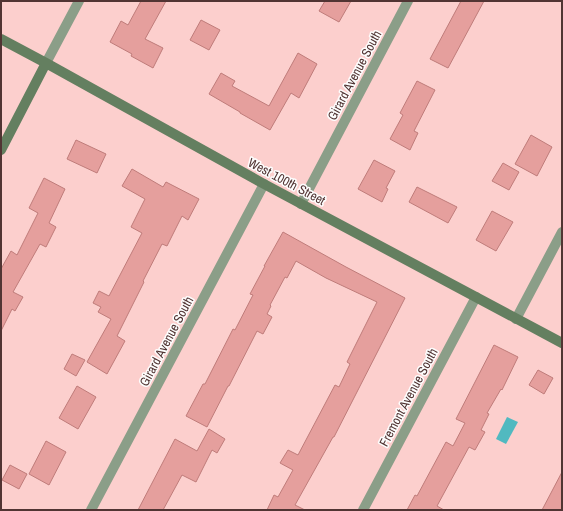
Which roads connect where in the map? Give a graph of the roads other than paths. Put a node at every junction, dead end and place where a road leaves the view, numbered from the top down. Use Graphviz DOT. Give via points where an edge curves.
graph roads {
  1 [pos="79,1"];
  2 [pos="408,1"];
  3 [pos="1,39"];
  4 [pos="46,63"];
  5 [pos="1,150"];
  6 [pos="264,184"];
  7 [pos="301,204"];
  8 [pos="562,232"];
  9 [pos="476,297"];
  10 [pos="516,319"];
  11 [pos="562,343"];
  12 [pos="91,510"];
  13 [pos="363,510"];
  1 -- 4 [label="street"];
  2 -- 7 [label="street, Girard Avenue South"];
  3 -- 4 [label="street, West 100th Street"];
  4 -- 5 [label="street"];
  4 -- 6 [label="street, West 100th Street"];
  6 -- 7 [label="street, West 100th Street"];
  6 -- 12 [label="street, Girard Avenue South"];
  7 -- 9 [label="street, West 100th Street"];
  8 -- 10 [label="street"];
  9 -- 10 [label="street, West 100th Street"];
  9 -- 13 [label="street, Fremont Avenue South"];
  10 -- 11 [label="street, West 100th Street"];
}
